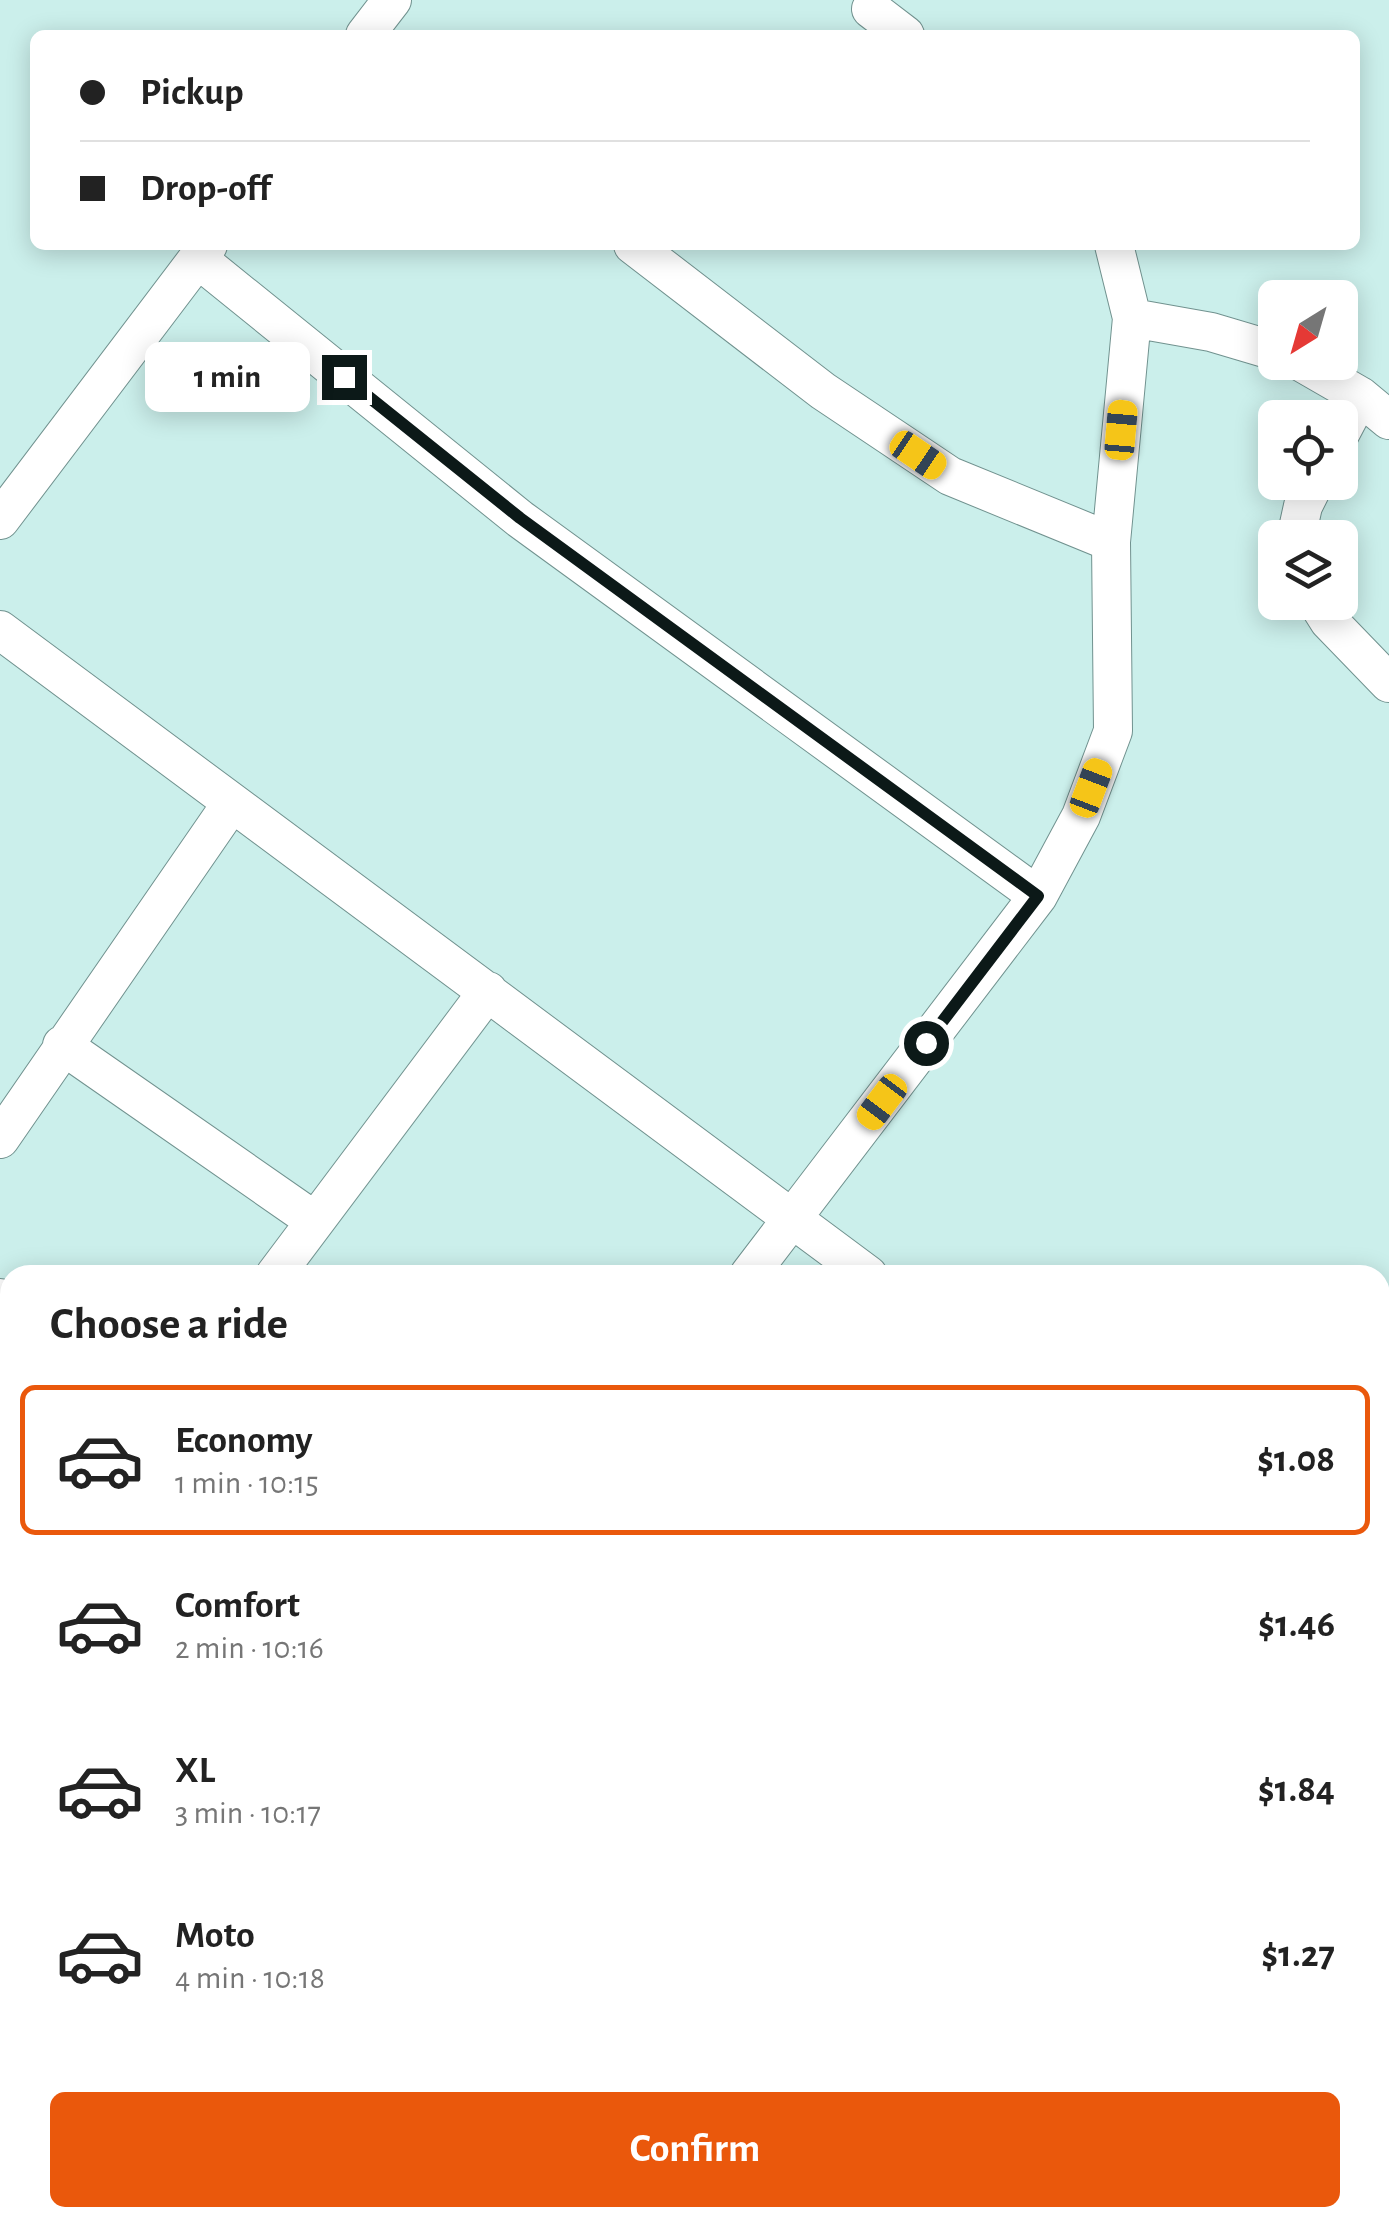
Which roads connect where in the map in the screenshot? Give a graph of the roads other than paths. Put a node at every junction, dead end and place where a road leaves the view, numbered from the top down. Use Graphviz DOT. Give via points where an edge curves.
graph roads {
  1 [pos="392,0"];
  2 [pos="869,3"];
  3 [pos="370,30"];
  4 [pos="899,30"];
  5 [pos="639,250"];
  6 [pos="1115,250"];
  7 [pos="203,252"];
  8 [pos="1132,318"];
  9 [pos="1258,346"];
  10 [pos="1332,380"];
  11 [pos="1360,396"];
  12 [pos="1358,400"];
  13 [pos="1389,420"];
  14 [pos="0,520"];
  15 [pos="1111,542"];
  16 [pos="1328,620"];
  17 [pos="0,630"];
  18 [pos="1389,683"];
  19 [pos="231,804"];
  20 [pos="1038,896"];
  21 [pos="488,991"];
  22 [pos="62,1046"];
  23 [pos="0,1139"];
  24 [pos="792,1219"];
  25 [pos="315,1221"];
  26 [pos="282,1265"];
  27 [pos="757,1265"];
  28 [pos="854,1265"];
  1 -- 3 [label="street"];
  2 -- 4 [label="street"];
  5 -- 15 [label="street" via="823,392 950,476"];
  6 -- 8 [label="street"];
  7 -- 14 [label="street"];
  7 -- 20 [label="street" via="520,518"];
  8 -- 9 [label="street"];
  8 -- 15 [label="street"];
  10 -- 11 [label="street"];
  11 -- 12 [label="street"];
  11 -- 13 [label="street"];
  15 -- 20 [label="street" via="1112,732 1080,816"];
  16 -- 18 [label="street"];
  17 -- 19 [label="street"];
  19 -- 21 [label="street"];
  19 -- 22 [label="street"];
  20 -- 24 [label="street"];
  21 -- 24 [label="street"];
  21 -- 25 [label="street"];
  22 -- 23 [label="street"];
  22 -- 25 [label="street"];
  24 -- 27 [label="street"];
  24 -- 28 [label="street"];
  25 -- 26 [label="street"];
}
